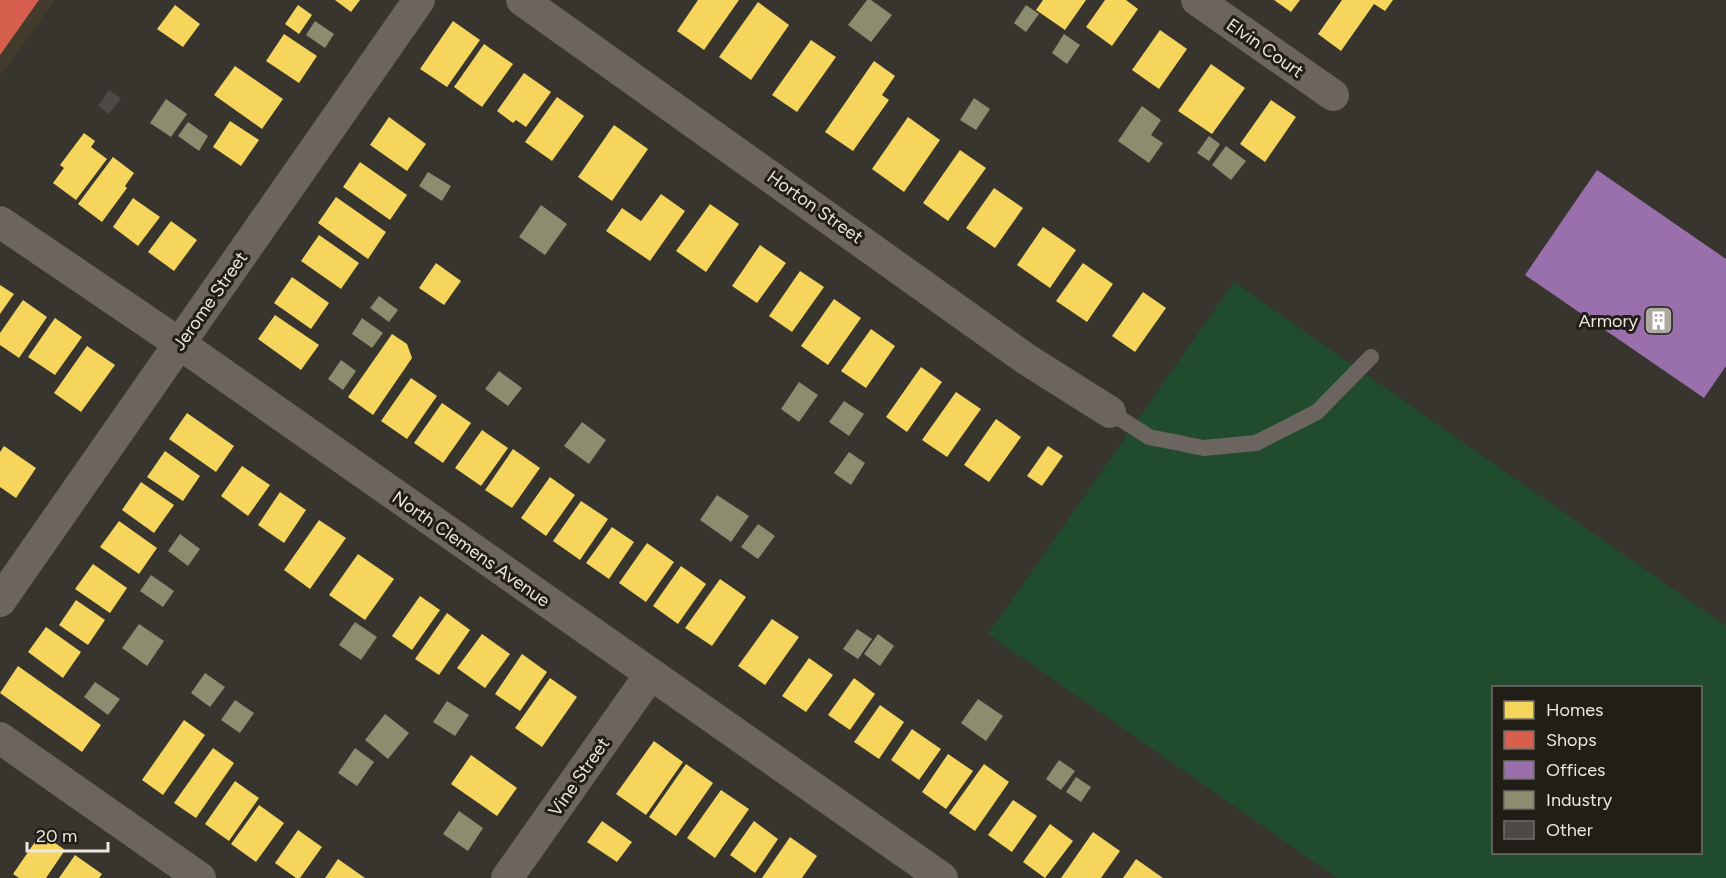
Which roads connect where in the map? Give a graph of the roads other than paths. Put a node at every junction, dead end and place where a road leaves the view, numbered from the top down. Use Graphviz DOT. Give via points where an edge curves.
graph roads {
  1 [pos="418,0"];
  2 [pos="522,0"];
  3 [pos="1197,0"];
  4 [pos="1333,95"];
  5 [pos="0,222"];
  6 [pos="180,344"];
  7 [pos="1371,357"];
  8 [pos="1110,412"];
  9 [pos="0,602"];
  10 [pos="650,675"];
  11 [pos="0,738"];
  12 [pos="200,878"];
  13 [pos="507,878"];
  14 [pos="942,878"];
  1 -- 6 [label="street, Jerome Street"];
  2 -- 8 [label="street, Horton Street" via="1026,359"];
  3 -- 4 [label="street, Elvin Court"];
  5 -- 6 [label="street, North Clemens Avenue"];
  6 -- 9 [label="street, Jerome Street"];
  6 -- 10 [label="street, North Clemens Avenue"];
  7 -- 8 [label="lane" via="1317,412 1256,443 1204,448 1149,437"];
  10 -- 13 [label="street, Vine Street"];
  10 -- 14 [label="street, North Clemens Avenue"];
  11 -- 12 [label="street"];
}
